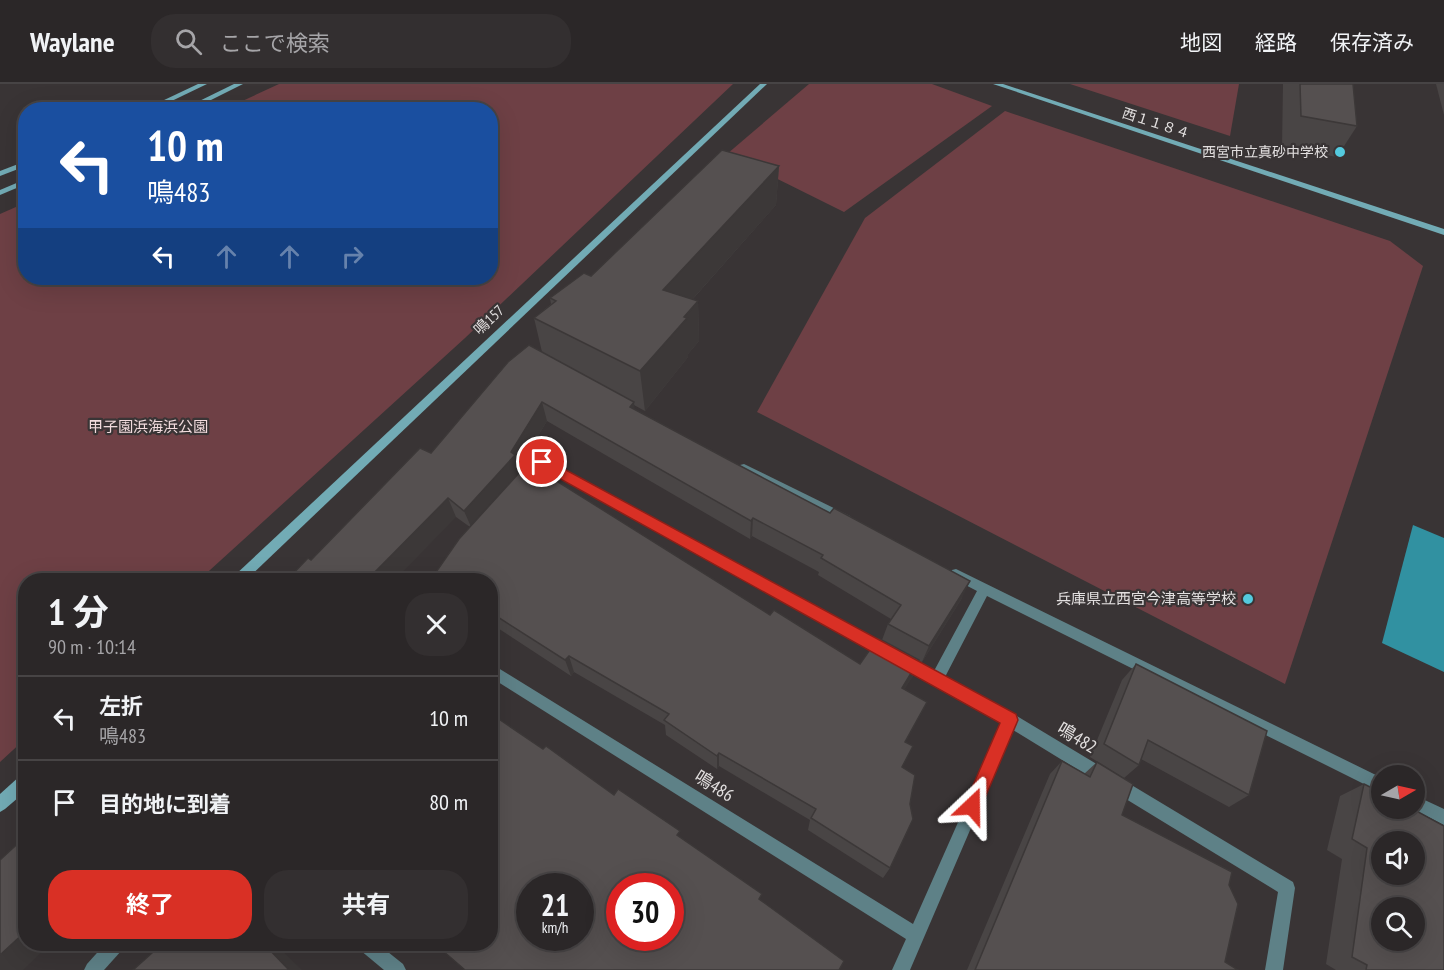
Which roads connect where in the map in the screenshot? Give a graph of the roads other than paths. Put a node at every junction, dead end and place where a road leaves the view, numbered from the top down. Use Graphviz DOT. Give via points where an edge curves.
graph roads {
  1 [pos="204,84"];
  2 [pos="240,84"];
  3 [pos="764,84"];
  4 [pos="996,84"];
  5 [pos="164,102"];
  6 [pos="201,102"];
  7 [pos="18,166"];
  8 [pos="0,174"];
  9 [pos="18,185"];
  10 [pos="0,193"];
  11 [pos="1444,232"];
  12 [pos="732,462"];
  13 [pos="519,488"];
  14 [pos="858,525"];
  15 [pos="942,567"];
  16 [pos="245,573"];
  17 [pos="984,588"];
  18 [pos="498,674"];
  19 [pos="937,680"];
  20 [pos="1010,720"];
  21 [pos="1371,781"];
  22 [pos="18,787"];
  23 [pos="0,804"];
  24 [pos="1425,808"];
  25 [pos="1444,817"];
  26 [pos="916,936"];
  27 [pos="110,951"];
  28 [pos="374,951"];
  29 [pos="93,970"];
  30 [pos="397,970"];
  31 [pos="902,970"];
  32 [pos="1274,970"];
  1 -- 5 [label="street"];
  2 -- 6 [label="street"];
  3 -- 16 [label="street, 鳴157"];
  4 -- 11 [label="street, 西１１８４"];
  7 -- 8 [label="street"];
  9 -- 10 [label="street"];
  12 -- 14 [label="street"];
  13 -- 19 [label="street" via="542,462"];
  15 -- 17 [label="street"];
  17 -- 19 [label="street"];
  17 -- 21 [label="street"];
  18 -- 26 [label="street, 鳴486"];
  19 -- 20 [label="street"];
  20 -- 26 [label="street"];
  20 -- 32 [label="street, 鳴482" via="1287,888"];
  22 -- 23 [label="street"];
  24 -- 25 [label="street"];
  26 -- 31 [label="street"];
  27 -- 29 [label="street"];
  28 -- 30 [label="street"];
}
